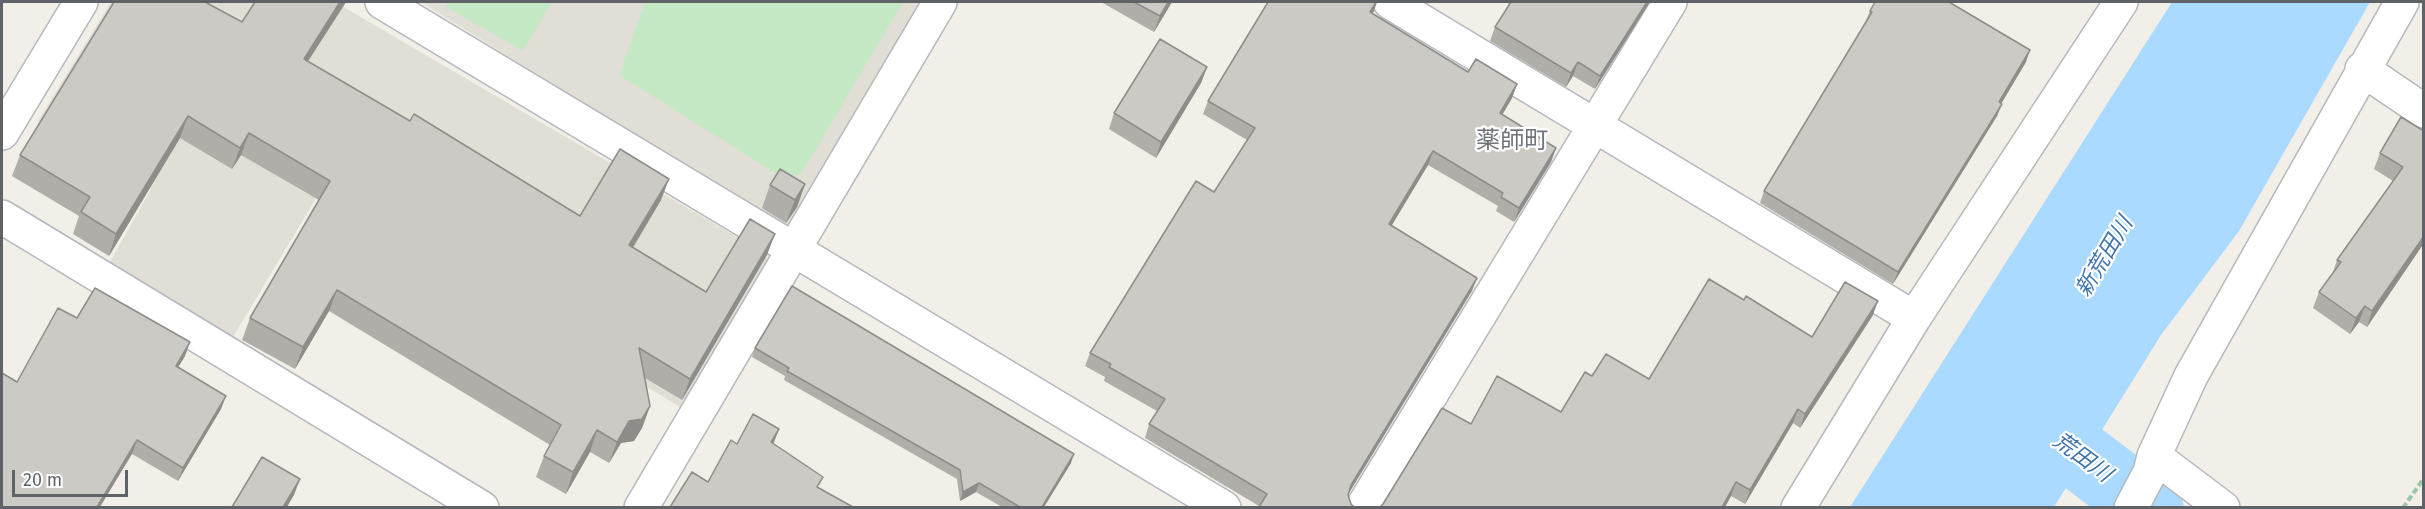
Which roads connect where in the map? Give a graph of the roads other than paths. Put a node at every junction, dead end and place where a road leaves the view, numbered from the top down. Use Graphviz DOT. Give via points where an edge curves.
graph roads {
  1 [pos="81,2"];
  2 [pos="382,2"];
  3 [pos="940,2"];
  4 [pos="1390,2"];
  5 [pos="1670,2"];
  6 [pos="2121,2"];
  7 [pos="2402,2"];
  8 [pos="2362,69"];
  9 [pos="2424,111"];
  10 [pos="1597,124"];
  11 [pos="2,134"];
  12 [pos="2,217"];
  13 [pos="793,250"];
  14 [pos="1914,318"];
  15 [pos="2154,456"];
  16 [pos="482,507"];
  17 [pos="641,507"];
  18 [pos="1224,507"];
  19 [pos="1362,507"];
  20 [pos="1798,507"];
  21 [pos="2131,507"];
  22 [pos="2223,507"];
  1 -- 11 [label="street"];
  2 -- 13 [label="street"];
  3 -- 13 [label="street"];
  4 -- 10 [label="street"];
  5 -- 10 [label="street"];
  6 -- 14 [label="street"];
  7 -- 8 [label="street"];
  8 -- 9 [label="street"];
  8 -- 15 [label="street" via="2190,376"];
  10 -- 14 [label="street"];
  10 -- 19 [label="street"];
  12 -- 16 [label="street"];
  13 -- 17 [label="street"];
  13 -- 18 [label="street"];
  14 -- 20 [label="street"];
  15 -- 21 [label="street"];
  15 -- 22 [label="street"];
}
